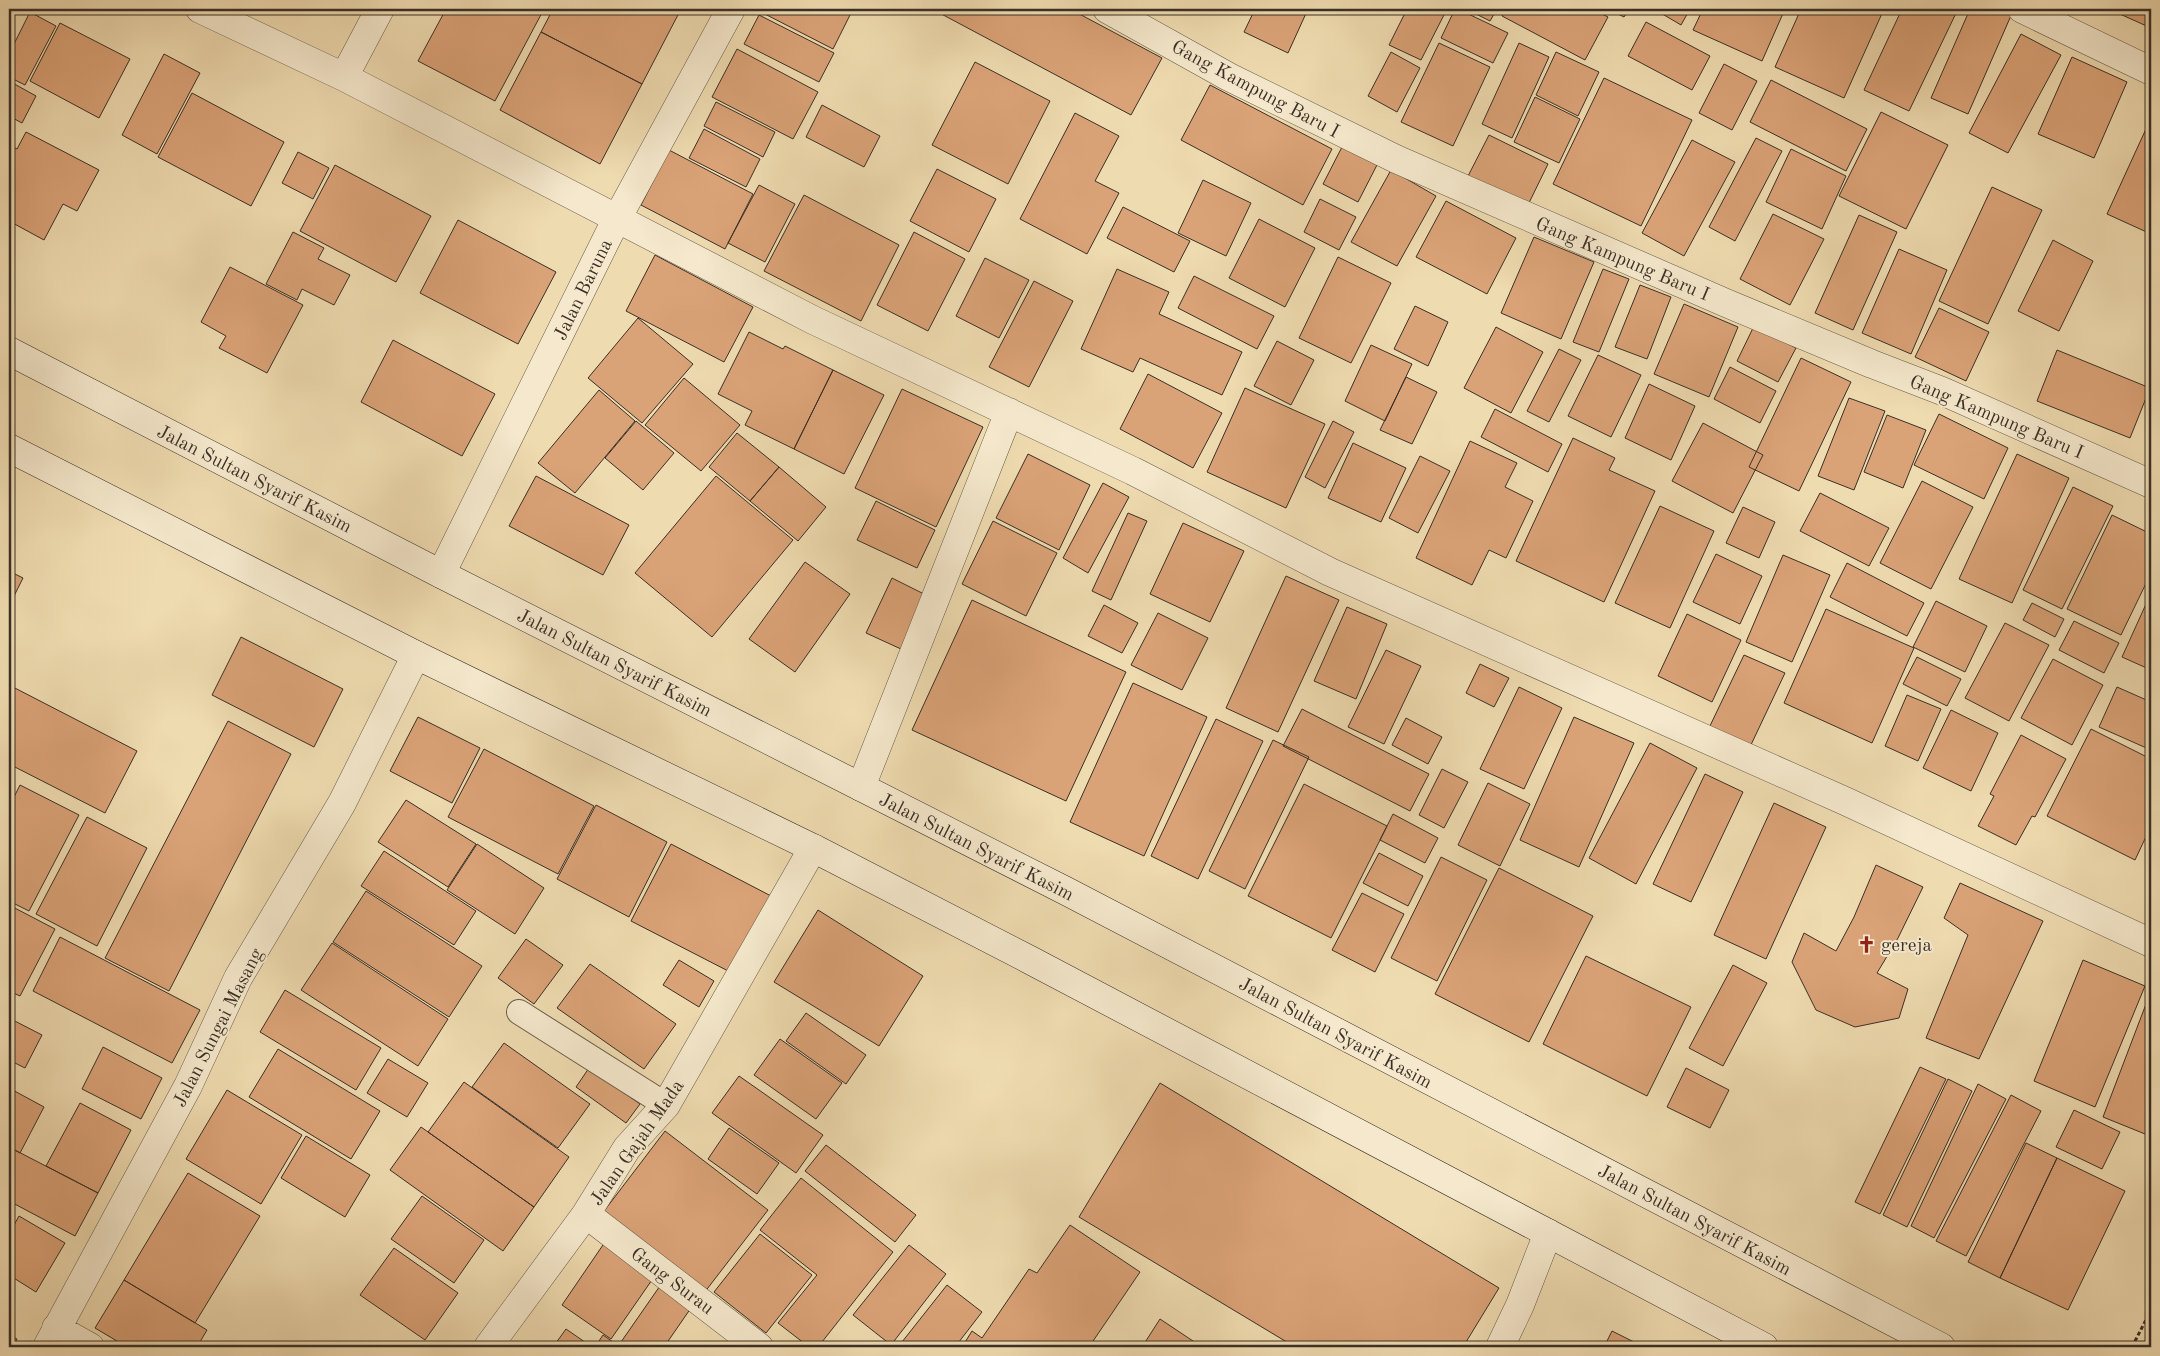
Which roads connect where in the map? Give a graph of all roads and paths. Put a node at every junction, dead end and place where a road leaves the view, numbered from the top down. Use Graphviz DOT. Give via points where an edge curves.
graph roads {
  1 [pos="200,9"];
  2 [pos="380,9"];
  3 [pos="731,9"];
  4 [pos="1107,9"];
  5 [pos="2022,9"];
  6 [pos="2151,71"];
  7 [pos="344,77"];
  8 [pos="618,219"];
  9 [pos="9,351"];
  10 [pos="1009,412"];
  11 [pos="9,448"];
  12 [pos="2151,484"];
  13 [pos="440,574"];
  14 [pos="416,655"];
  15 [pos="861,787"];
  16 [pos="813,848"];
  17 [pos="2151,943"];
  18 [pos="519,1012"];
  19 [pos="666,1105"];
  20 [pos="586,1214"];
  21 [pos="1548,1233"];
  22 [pos="2151,1310"];
  23 [pos="52,1338"];
  24 [pos="90,1347"];
  25 [pos="488,1347"];
  26 [pos="758,1347"];
  27 [pos="1500,1347"];
  28 [pos="1764,1347"];
  29 [pos="1941,1347"];
  30 [pos="2132,1347"];
  1 -- 7 [label="street"];
  2 -- 7 [label="street"];
  3 -- 8 [label="street, Jalan Baruna"];
  4 -- 12 [label="street, Gang Kampung Baru I" via="1229,76 1404,163 1726,303 1942,391"];
  5 -- 6 [label="street"];
  7 -- 8 [label="street"];
  8 -- 10 [label="street" via="813,320"];
  8 -- 13 [label="street, Jalan Baruna"];
  9 -- 13 [label="street, Jalan Sultan Syarif Kasim"];
  10 -- 15 [label="street"];
  10 -- 17 [label="street" via="1330,572 1845,801"];
  11 -- 14 [label="street"];
  13 -- 15 [label="street, Jalan Sultan Syarif Kasim"];
  14 -- 16 [label="street"];
  14 -- 23 [label="street, Jalan Sungai Masang" via="342,803 238,978 188,1086"];
  15 -- 29 [label="street, Jalan Sultan Syarif Kasim"];
  16 -- 19 [label="street, Jalan Gajah Mada"];
  16 -- 21 [label="street"];
  18 -- 19 [label="lane"];
  19 -- 20 [label="street, Jalan Gajah Mada" via="627,1148"];
  20 -- 25 [label="street, Jalan Gajah Mada"];
  20 -- 26 [label="street, Gang Surau"];
  21 -- 27 [label="street"];
  21 -- 28 [label="street"];
  22 -- 30 [label="path"];
  23 -- 24 [label="street"];
}
